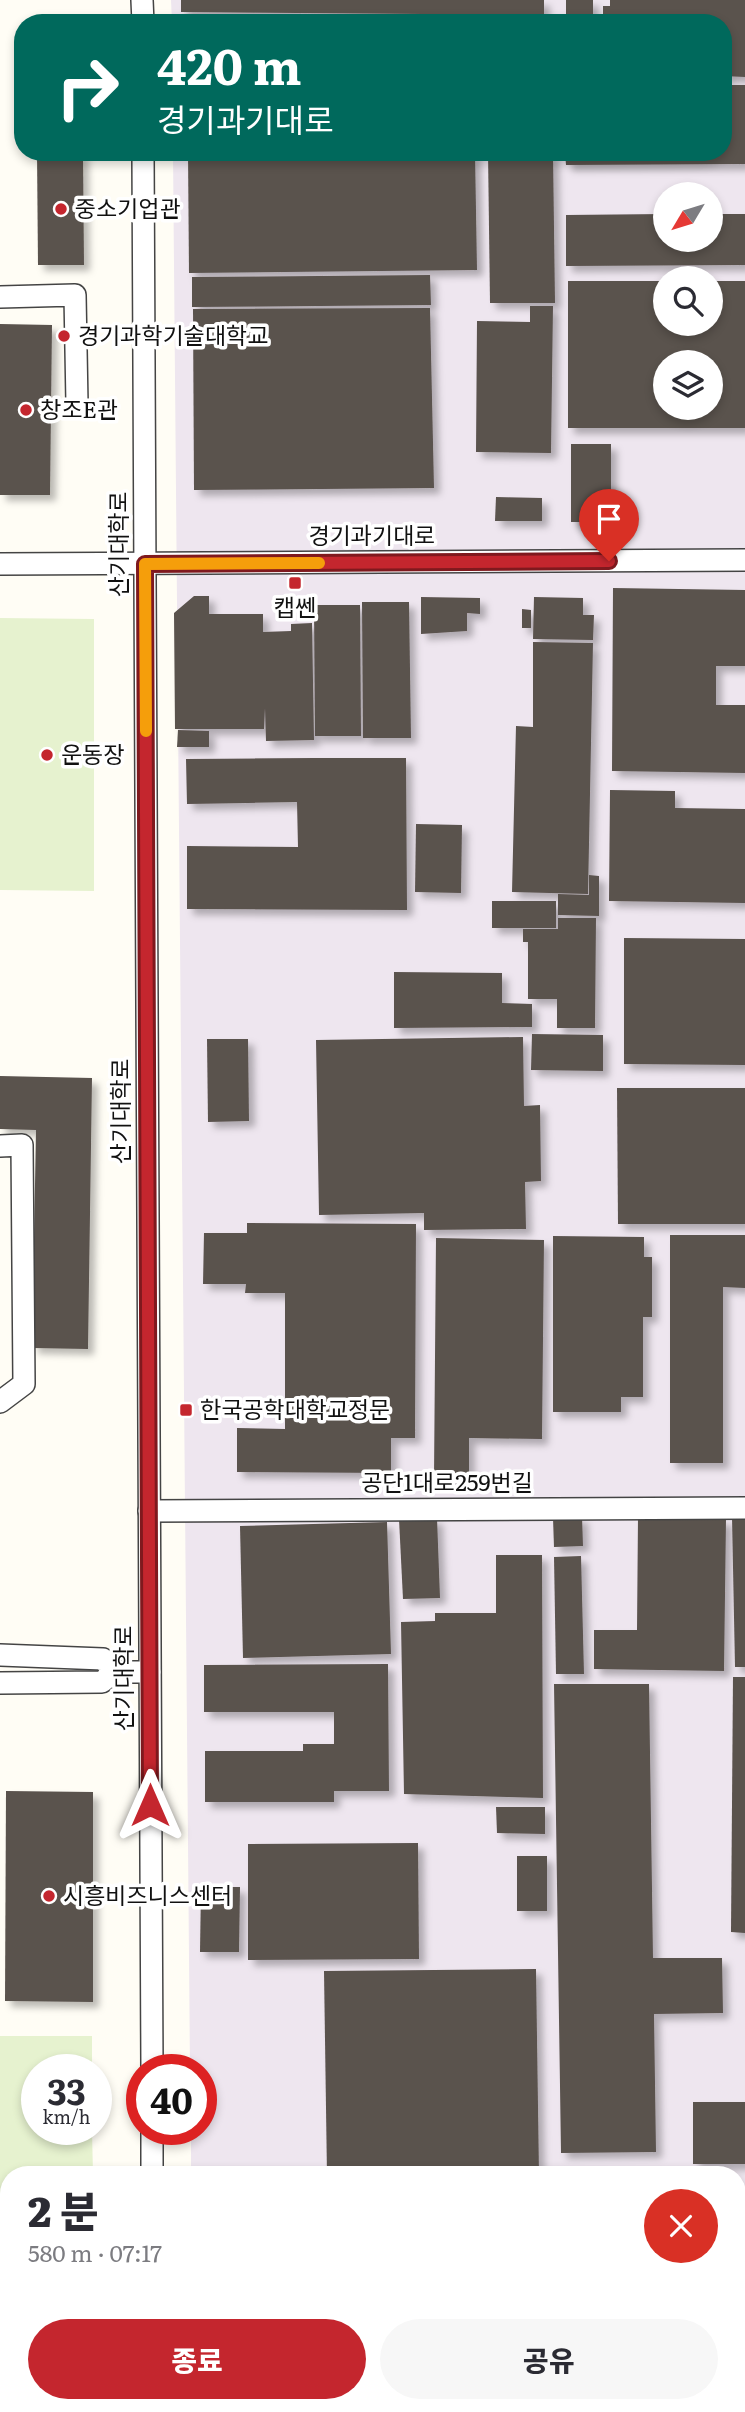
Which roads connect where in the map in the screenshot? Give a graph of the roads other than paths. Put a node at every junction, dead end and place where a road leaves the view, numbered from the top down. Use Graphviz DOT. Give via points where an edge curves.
graph roads {
  1 [pos="143,161"];
  2 [pos="0,297"];
  3 [pos="77,404"];
  4 [pos="745,560"];
  5 [pos="0,564"];
  6 [pos="145,564"];
  7 [pos="0,1146"];
  8 [pos="0,1402"];
  9 [pos="745,1508"];
  10 [pos="149,1511"];
  11 [pos="0,1654"];
  12 [pos="114,1672"];
  13 [pos="150,1672"];
  14 [pos="0,1683"];
  15 [pos="152,2054"];
  16 [pos="152,2145"];
  17 [pos="152,2166"];
  1 -- 6 [label="street, 산기대학로"];
  2 -- 3 [label="street" via="75,295"];
  4 -- 6 [label="street, 경기과기대로"];
  5 -- 6 [label="street, 경기과기대로"];
  6 -- 10 [label="street, 산기대학로"];
  7 -- 8 [label="street" via="22,1145 24,1384"];
  9 -- 10 [label="street, 공단1대로259번길"];
  10 -- 13 [label="street, 산기대학로"];
  11 -- 12 [label="street" via="103,1659"];
  12 -- 13 [label="street"];
  12 -- 14 [label="street" via="102,1682"];
  13 -- 15 [label="street, 산기대학로"];
  16 -- 17 [label="street"];
}
